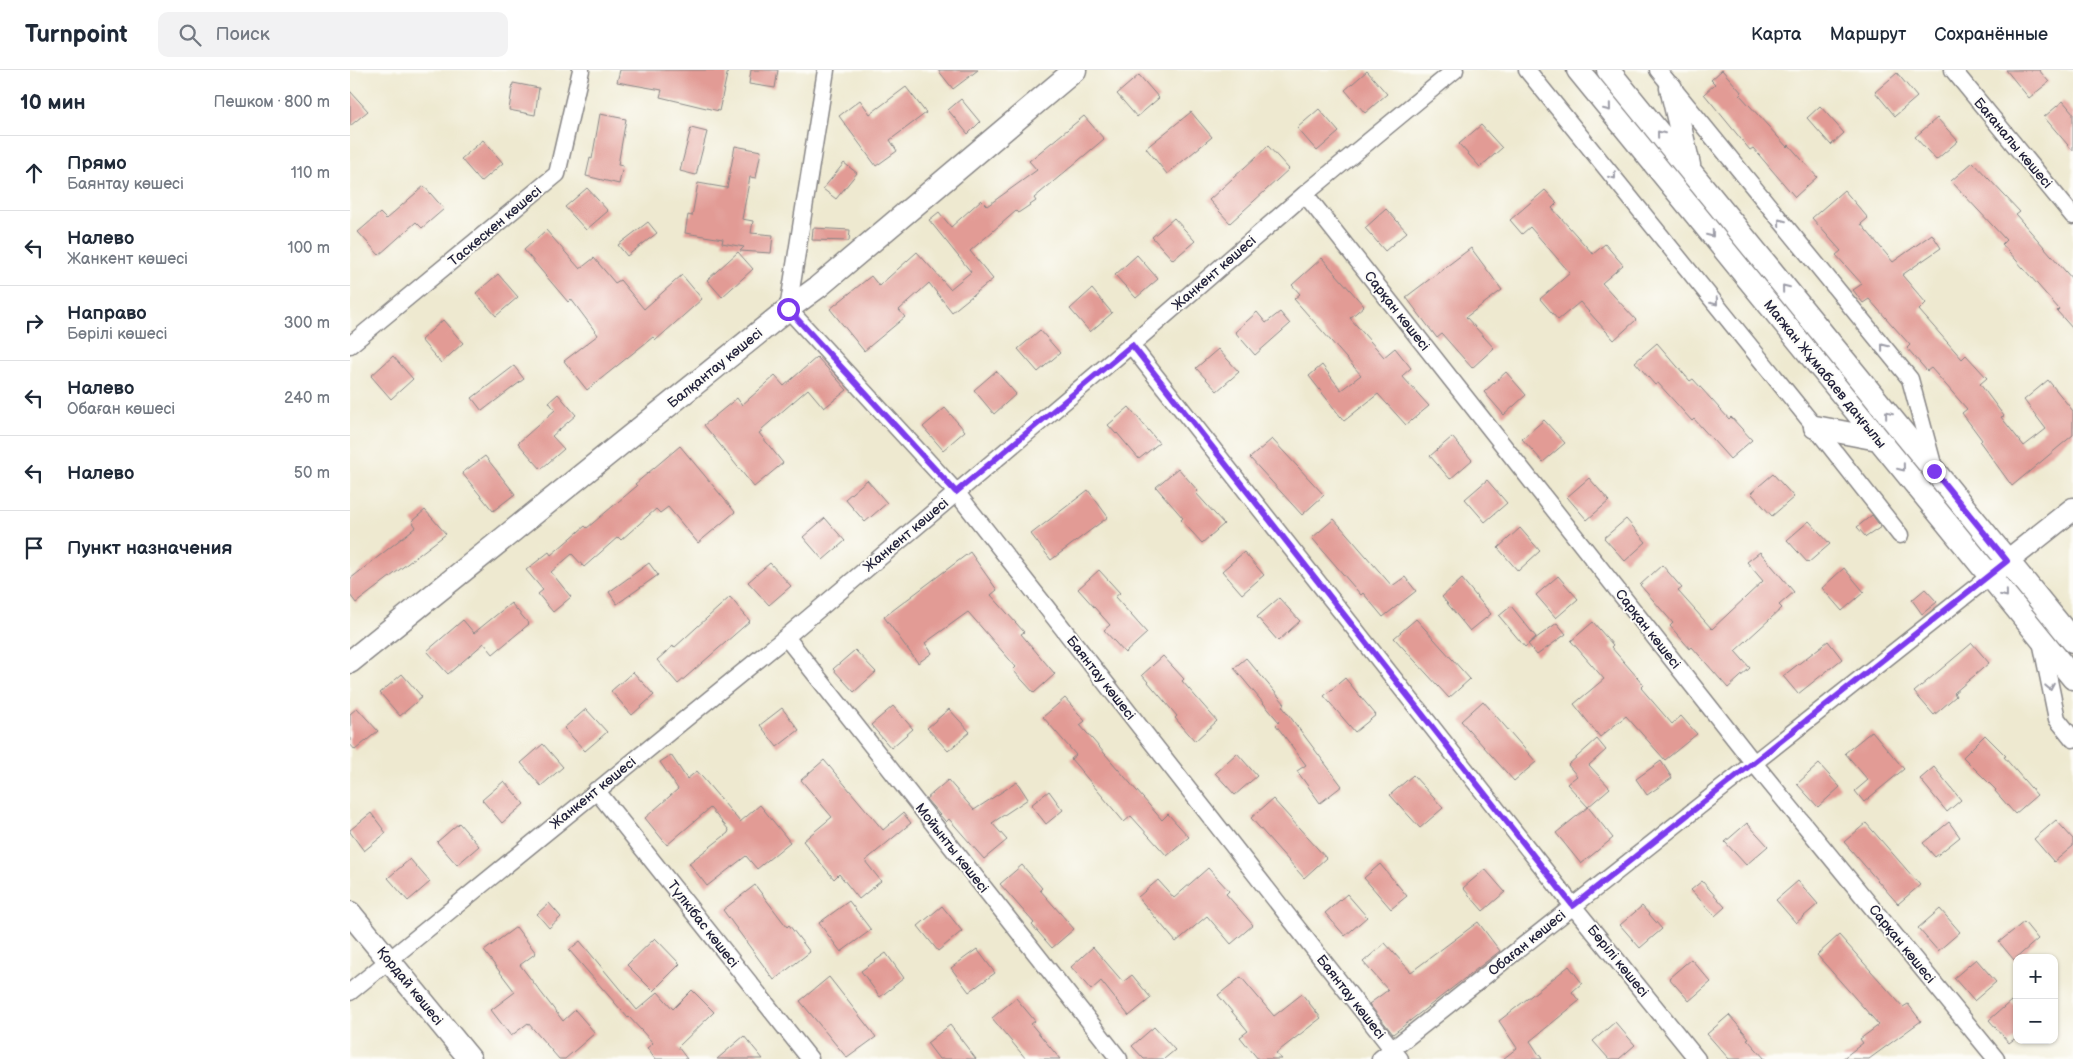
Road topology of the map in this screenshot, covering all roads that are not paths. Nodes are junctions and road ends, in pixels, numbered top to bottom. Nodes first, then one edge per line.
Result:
1 (581, 70) edge
2 (826, 70) edge
3 (1076, 70) edge
4 (1455, 70) edge
5 (1527, 70) edge
6 (1578, 70) edge
7 (1608, 70) edge
8 (1952, 70) edge
9 (1665, 79) edge
10 (1690, 171) junction
11 (1305, 194) junction
12 (2073, 216) edge
13 (788, 309) junction
14 (350, 345) edge
15 (1132, 345) junction
16 (1815, 427) junction
17 (1878, 439) junction
18 (1934, 471) junction
19 (956, 492) junction
20 (2073, 509) edge
21 (1900, 534) dead end
22 (2007, 561) junction
23 (1990, 576) junction
24 (786, 637) junction
25 (2041, 639) junction
26 (2073, 641) edge
27 (350, 662) edge
28 (2073, 678) edge
29 (2073, 739) edge
30 (1753, 762) junction
31 (596, 790) junction
32 (1573, 906) junction
33 (350, 913) edge
34 (389, 960) junction
35 (350, 992) edge
36 (1391, 1056) edge
37 (470, 1059) edge
38 (810, 1059) edge
39 (1119, 1059) edge
40 (1696, 1059) edge
41 (1996, 1059) edge

1 - 14 street, Таскескен көшесі
2 - 13 street
3 - 13 main road, Балқантау көшесі
4 - 11 street, Жанкент көшесі
5 -> 16 street
6 -> 17 main road, Мағжан Жұмабаев даңғылы
10 -> 7 main road, Мағжан Жұмабаев даңғылы
8 - 12 street, Бағаналы көшесі
9 - 10 main road
18 -> 9 street
18 -> 10 main road, Мағжан Жұмабаев даңғылы
11 - 15 street, Жанкент көшесі
11 - 30 street, Сарқан көшесі
13 - 19 street, Баянтау көшесі
13 - 27 main road, Балқантау көшесі
15 - 19 street, Жанкент көшесі
15 - 32 street, Бөрілі көшесі
16 - 17 main road
16 - 21 street
17 -> 23 main road, Мағжан Жұмабаев даңғылы
18 - 22 main road, Мағжан Жұмабаев даңғылы
19 - 24 street, Жанкент көшесі
19 - 36 street, Баянтау көшесі
20 - 22 main road, Обаған көшесі
22 - 23 main road, Обаған көшесі
22 - 26 main road, Мағжан Жұмабаев даңғылы
23 -> 25 main road, Мағжан Жұмабаев даңғылы
23 - 30 street, Обаған көшесі
24 - 31 street, Жанкент көшесі
24 - 39 street, Мойынты көшесі
25 - 28 main road, Мағжан Жұмабаев даңғылы
25 -> 29 street
30 - 32 street, Обаған көшесі
30 - 41 street, Сарқан көшесі
31 - 34 street, Жанкент көшесі
31 - 38 street, Түлкібас көшесі
32 - 36 street, Обаған көшесі
32 - 40 street, Бөрілі көшесі
33 - 34 main road, Қордай көшесі
34 - 35 street, Жанкент көшесі
34 - 37 main road, Қордай көшесі

